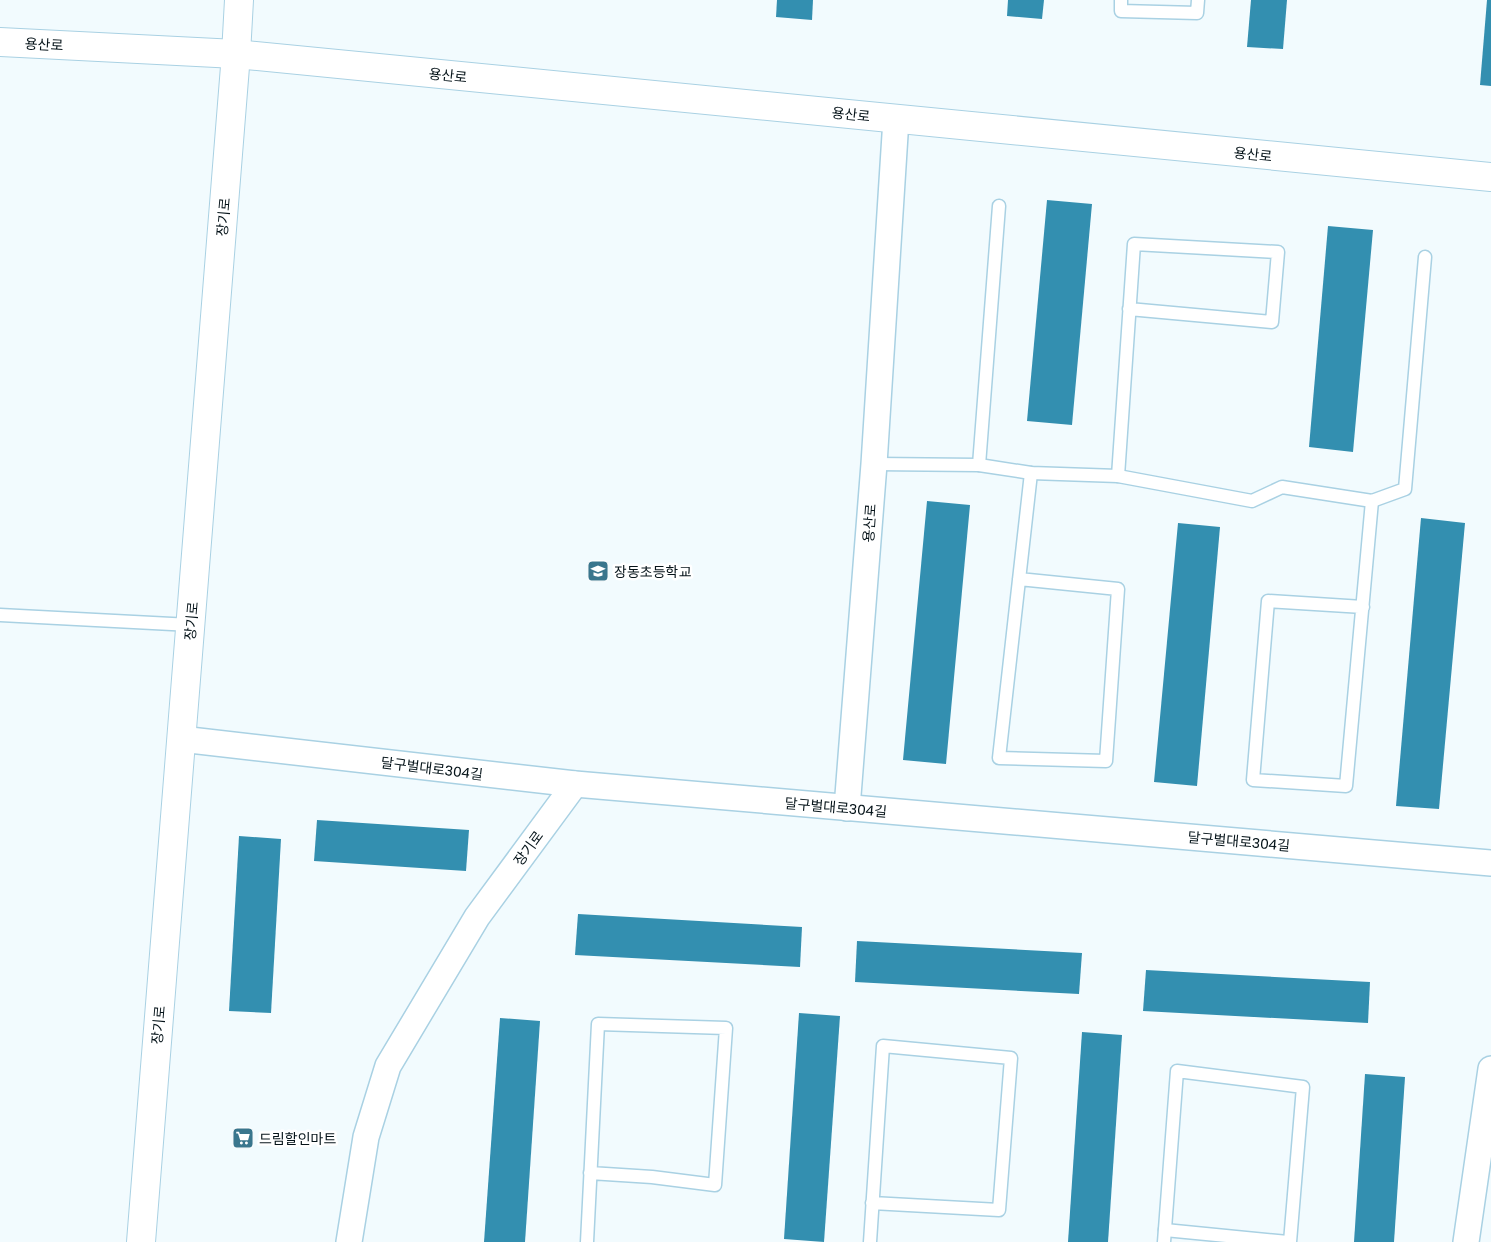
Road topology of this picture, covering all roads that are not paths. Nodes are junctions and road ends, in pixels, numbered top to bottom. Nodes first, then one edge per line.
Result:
1 (239, 0) edge
2 (1121, 0) edge
3 (1198, 0) edge
4 (0, 42) edge
5 (236, 54) junction
6 (896, 119) junction
7 (1491, 177) edge
8 (999, 206) dead end
9 (1425, 257) dead end
10 (1129, 309) junction
11 (874, 464) junction
12 (978, 465) junction
13 (1031, 473) junction
14 (1118, 476) junction
15 (1372, 501) junction
16 (1019, 579) junction
17 (1362, 608) junction
18 (0, 615) edge
19 (191, 625) junction
20 (181, 739) junction
21 (575, 784) junction
22 (847, 808) junction
23 (1491, 863) edge
24 (1491, 1069) edge
25 (590, 1173) junction
26 (872, 1203) junction
27 (1165, 1236) edge
28 (141, 1242) edge
29 (349, 1242) edge
30 (587, 1242) edge
31 (870, 1242) edge
32 (1289, 1242) edge
33 (1466, 1242) edge

1 - 5 main road, 장기로
2 - 3 lane
4 - 5 main road, 용산로
5 - 6 main road, 용산로
5 - 19 main road, 장기로
6 - 7 main road, 용산로
6 - 11 street, 용산로
8 - 12 lane
9 - 15 lane
10 - 10 lane
10 - 14 lane
11 - 12 lane
11 - 22 street, 용산로
12 - 13 lane
13 - 14 lane
13 - 16 lane
14 - 15 lane
15 - 17 lane
16 - 16 lane
17 - 17 lane
18 - 19 lane
19 - 20 main road, 장기로
20 - 21 street, 달구벌대로304길
20 - 28 main road, 장기로
21 - 22 street, 달구벌대로304길
21 - 29 street, 장기로
22 - 23 street, 달구벌대로304길
24 - 33 street
25 - 25 lane
25 - 30 lane
26 - 26 lane
26 - 31 lane
27 - 32 lane
27 - 32 lane

